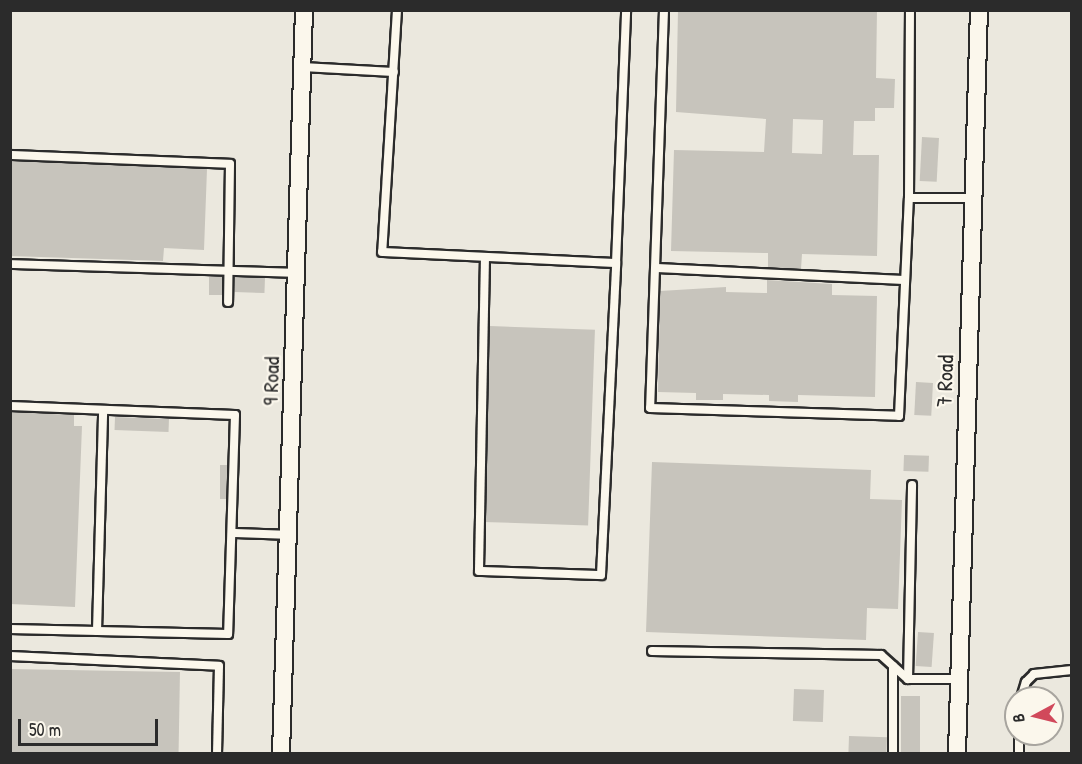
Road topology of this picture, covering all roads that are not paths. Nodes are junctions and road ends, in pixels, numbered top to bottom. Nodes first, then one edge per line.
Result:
1 (304, 10) edge
2 (397, 10) edge
3 (626, 10) edge
4 (664, 10) edge
5 (910, 10) edge
6 (979, 10) edge
7 (302, 67) junction
8 (394, 72) junction
9 (10, 155) edge
10 (909, 198) junction
11 (974, 198) junction
12 (485, 256) junction
13 (616, 263) junction
14 (10, 264) edge
15 (656, 268) junction
16 (229, 270) junction
17 (297, 273) junction
18 (905, 280) junction
19 (228, 302) dead end
20 (10, 406) edge
21 (103, 410) junction
22 (912, 485) dead end
23 (232, 533) junction
24 (288, 535) junction
25 (10, 629) edge
26 (97, 631) junction
27 (652, 651) dead end
28 (10, 656) edge
29 (893, 666) junction
30 (1071, 670) edge
31 (908, 679) junction
32 (958, 679) junction
33 (1025, 686) edge
34 (217, 753) edge
35 (280, 753) edge
36 (893, 753) edge
37 (957, 753) edge

1 - 7 street, 9 Road
2 - 8 lane
3 - 13 lane
4 - 15 lane
5 - 10 lane
6 - 11 street, 7 Road
7 - 8 lane
7 - 17 street, 9 Road
8 - 12 lane
9 - 16 lane
10 - 11 lane
10 - 18 lane
11 - 32 street, 7 Road
12 - 13 lane
12 - 13 lane
14 - 16 lane
15 - 18 lane
15 - 18 lane
16 - 17 lane
16 - 19 lane
17 - 24 street, 9 Road
20 - 21 lane
21 - 23 lane
21 - 26 lane
22 - 31 lane
23 - 24 lane
23 - 26 lane
24 - 35 street, 9 Road
25 - 26 lane
27 - 29 lane
28 - 34 lane
29 - 31 lane
29 - 36 lane
30 - 33 lane
31 - 32 lane
32 - 37 street, 7 Road

